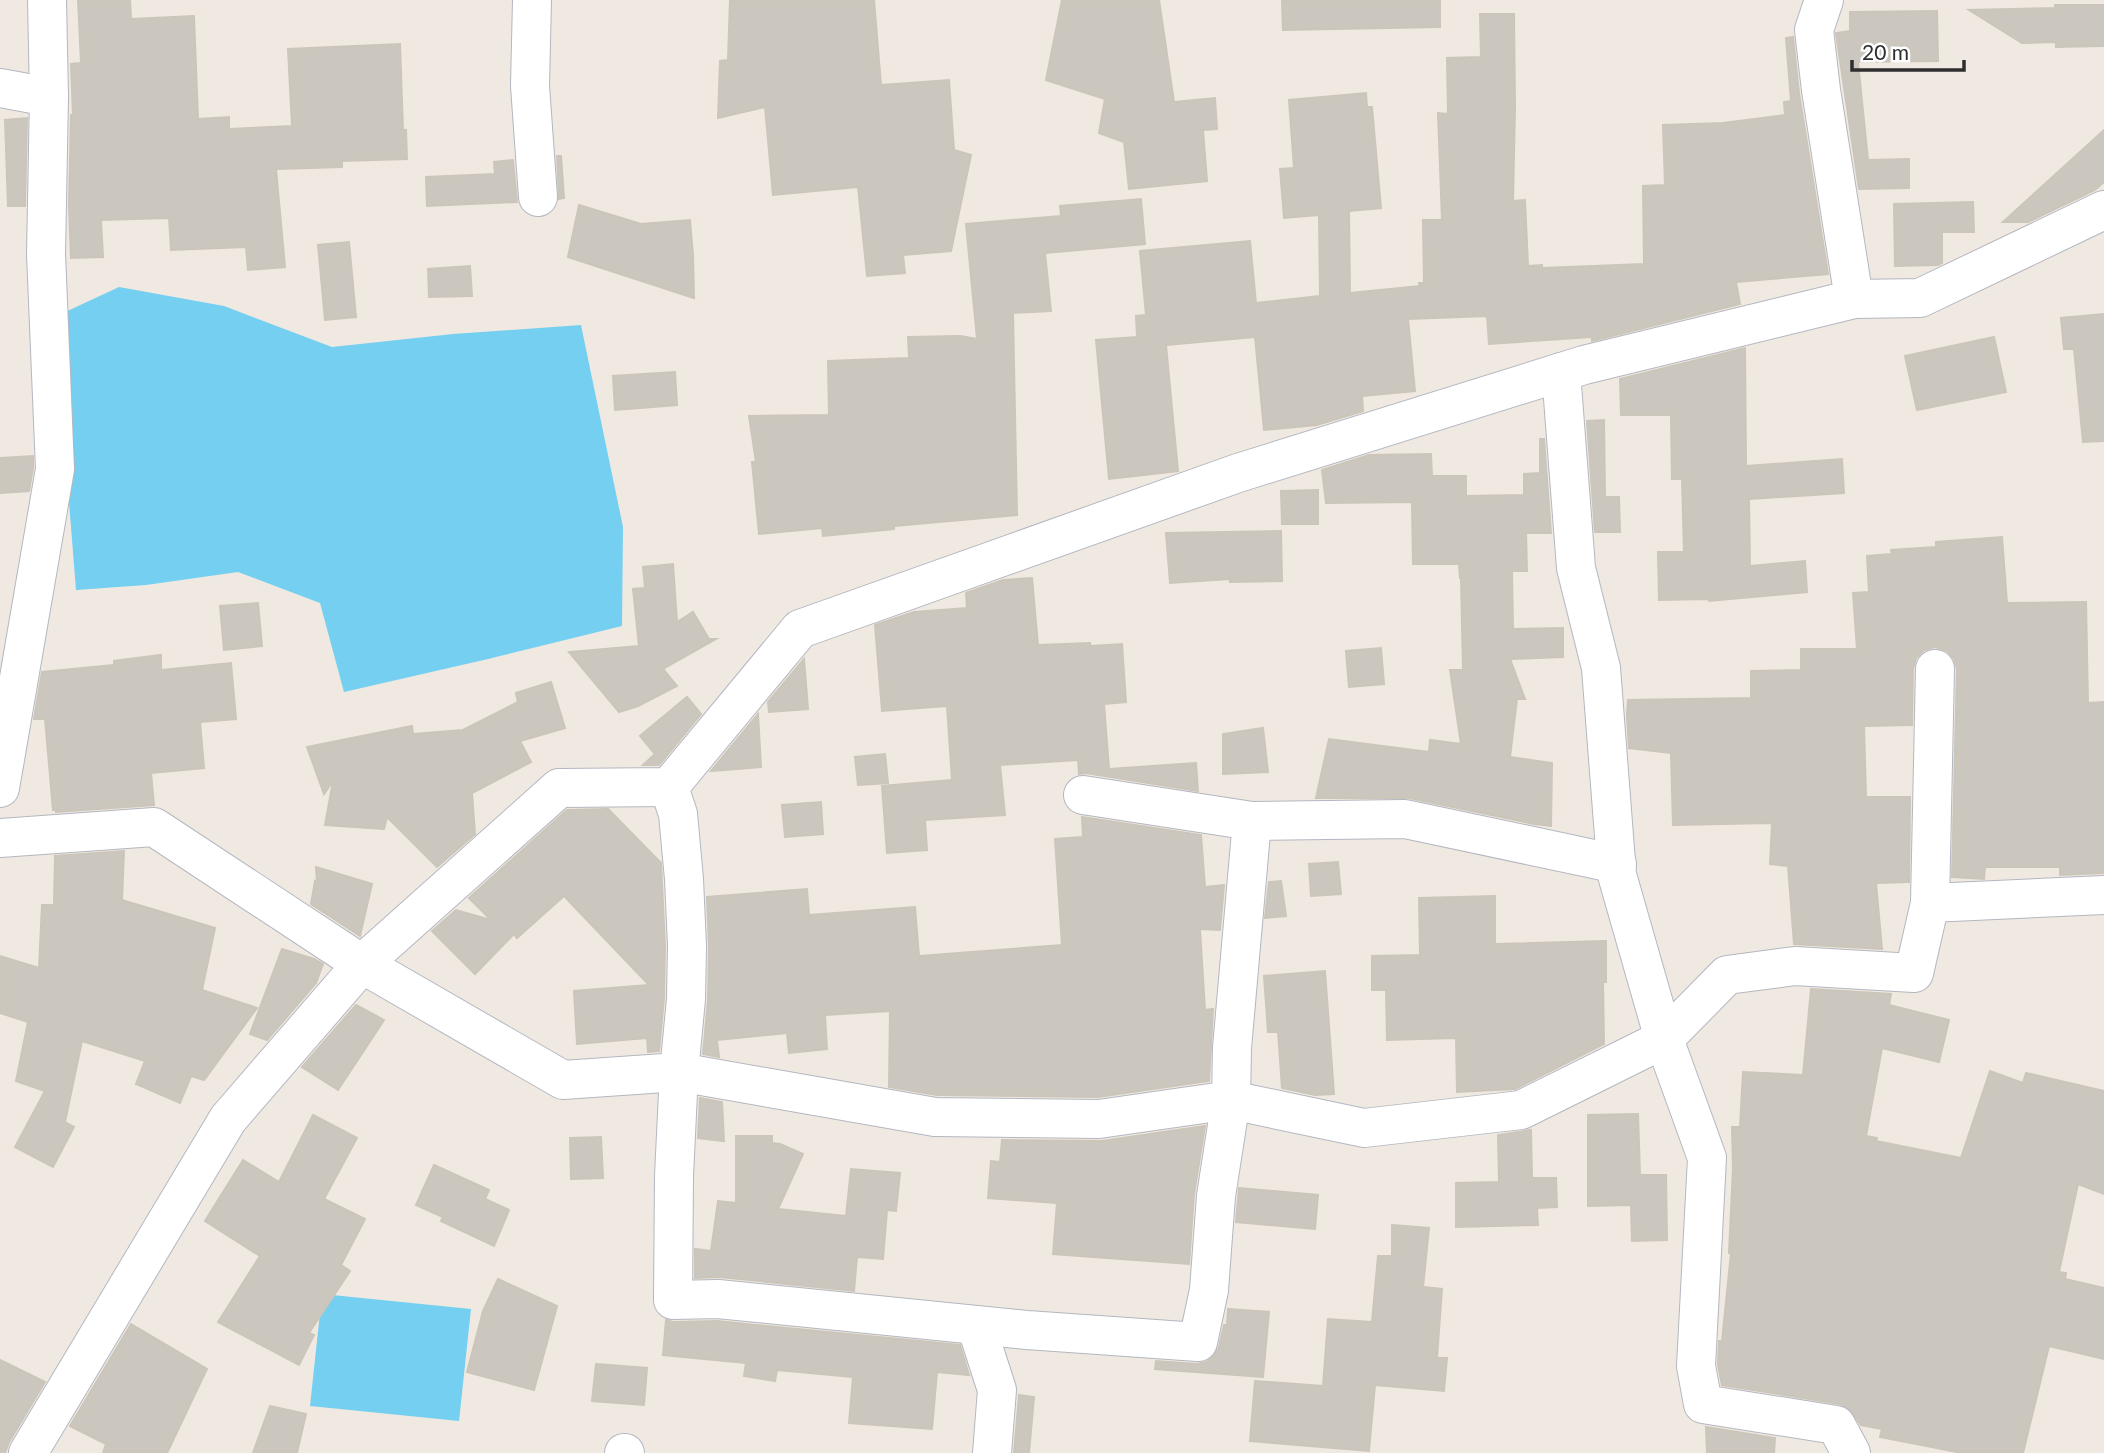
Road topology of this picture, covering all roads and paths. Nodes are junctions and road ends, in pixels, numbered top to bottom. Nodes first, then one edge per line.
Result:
1 (47, 0) edge
2 (531, 0) edge
3 (1824, 0) edge
4 (0, 88) edge
5 (49, 97) junction
6 (538, 197) dead end
7 (2104, 210) edge
8 (1854, 299) junction
9 (1561, 372) junction
10 (1935, 669) dead end
11 (0, 788) edge
12 (669, 788) junction
13 (1083, 795) dead end
14 (1252, 821) junction
15 (0, 838) edge
16 (1617, 864) junction
17 (2104, 895) edge
18 (1930, 902) junction
19 (362, 964) junction
20 (1664, 1039) junction
21 (679, 1072) junction
22 (1231, 1100) junction
23 (976, 1325) junction
24 (28, 1453) edge
25 (992, 1453) edge
26 (1851, 1453) edge

1 - 5 street
2 - 6 street
3 - 8 street
4 - 5 street
5 - 11 street
7 - 8 street
8 - 9 street
9 - 12 street
9 - 16 street
10 - 18 street
12 - 19 street
12 - 21 street
13 - 14 street
14 - 16 street
14 - 22 street
15 - 19 street
16 - 20 street
17 - 18 street
18 - 20 street
19 - 21 street
19 - 24 street
20 - 22 street
20 - 26 street
21 - 22 street
21 - 23 street
22 - 23 street
23 - 25 street

